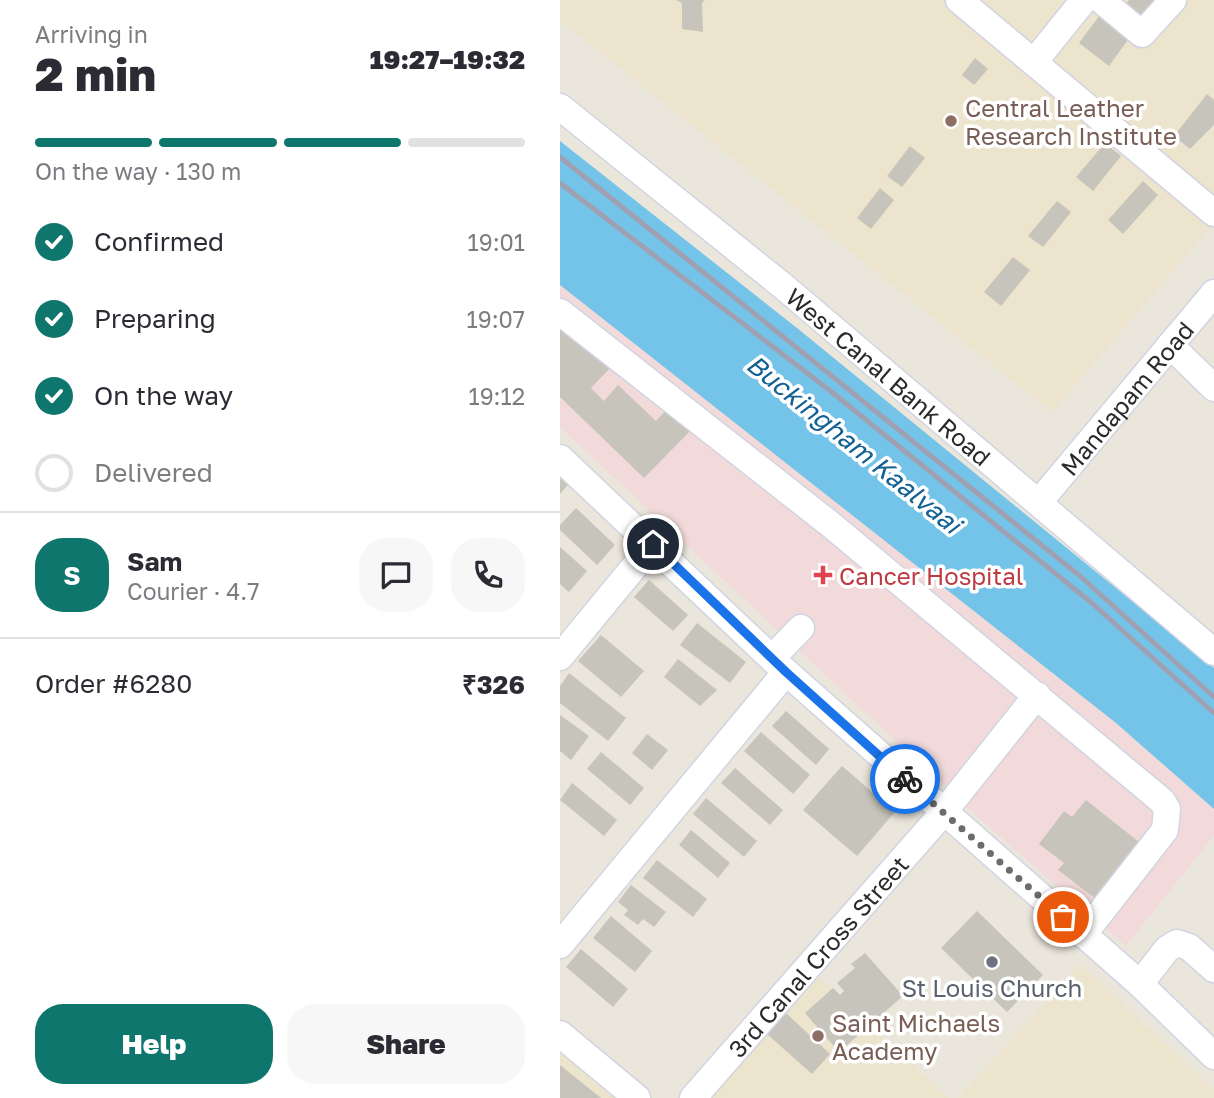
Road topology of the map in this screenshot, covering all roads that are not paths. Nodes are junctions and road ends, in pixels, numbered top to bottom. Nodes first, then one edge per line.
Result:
1 (959, 0) edge
2 (1084, 0) edge
3 (1101, 0) edge
4 (1173, 0) edge
5 (1034, 62) junction
6 (560, 107) edge
7 (1214, 213) edge
8 (1214, 293) edge
9 (560, 312) edge
10 (1170, 345) junction
11 (1214, 388) edge
12 (560, 458) edge
13 (1039, 502) junction
14 (653, 544) junction
15 (801, 628) dead end
16 (1214, 652) edge
17 (560, 657) edge
18 (779, 665) junction
19 (1037, 695) junction
20 (943, 813) junction
21 (1083, 935) junction
22 (560, 945) edge
23 (1214, 970) edge
24 (1140, 984) junction
25 (560, 1034) edge
26 (1214, 1056) edge
27 (637, 1098) edge
28 (693, 1098) edge

1 - 5 street
2 - 5 street
3 - 4 street
5 - 7 street
6 - 13 street, West Canal Bank Road
8 - 10 street, Mandapam Road
9 - 19 street
10 - 11 street
10 - 13 street, Mandapam Road
12 - 14 street
13 - 16 street, West Canal Bank Road
14 - 17 street
14 - 18 street
15 - 18 street
18 - 20 street
18 - 22 street
19 - 20 street, 3rd Canal Cross Street
19 - 21 street
20 - 21 street
20 - 28 street, 3rd Canal Cross Street
21 - 24 street
23 - 24 street
24 - 26 street
25 - 27 street

